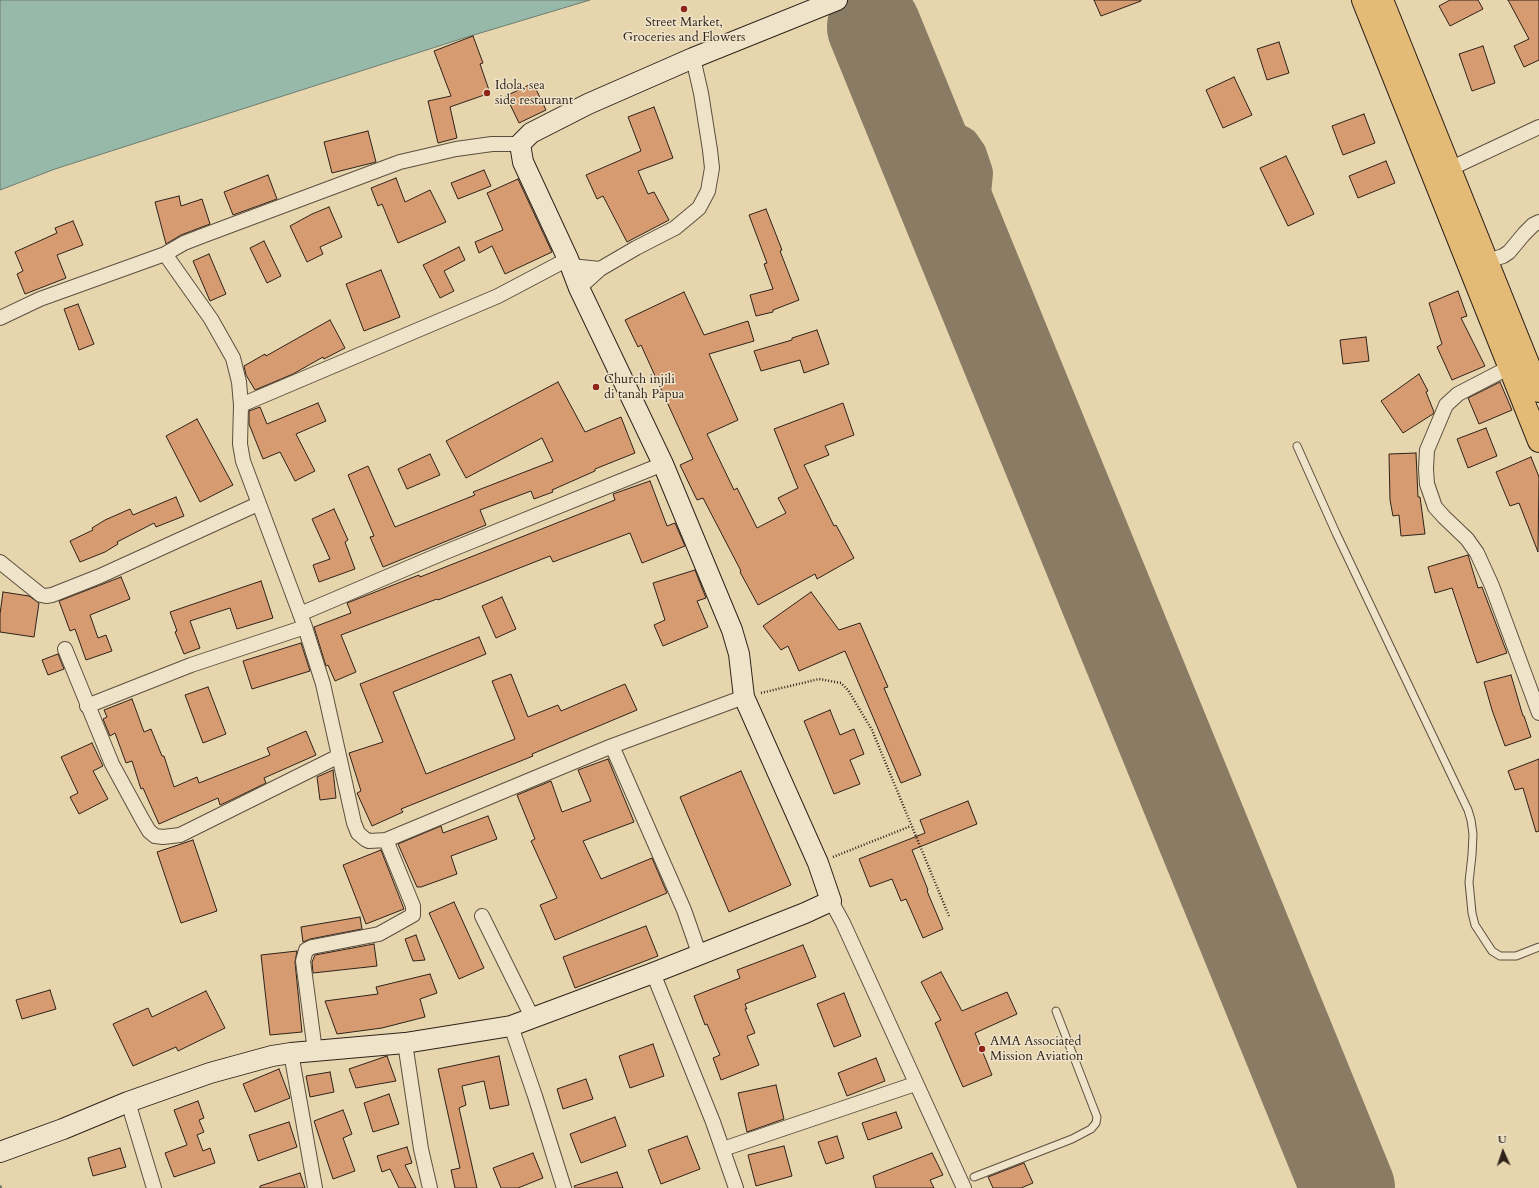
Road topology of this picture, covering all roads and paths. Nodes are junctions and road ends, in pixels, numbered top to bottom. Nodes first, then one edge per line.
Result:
1 (837, 0) edge
2 (1363, 0) edge
3 (1382, 0) edge
4 (693, 58) junction
5 (1539, 127) edge
6 (520, 144) junction
7 (1442, 173) junction
8 (1539, 222) edge
9 (165, 254) junction
10 (1488, 261) junction
11 (569, 262) junction
12 (600, 269) junction
13 (579, 288) junction
14 (0, 318) edge
15 (1510, 367) junction
16 (1539, 391) edge
17 (241, 405) junction
18 (1539, 440) edge
19 (1297, 446) dead end
20 (663, 464) junction
21 (258, 504) junction
22 (0, 562) edge
23 (302, 620) junction
24 (65, 649) dead end
25 (744, 697) junction
26 (87, 706) junction
27 (1539, 713) edge
28 (612, 746) junction
29 (339, 756) junction
30 (911, 826) junction
31 (386, 840) junction
32 (818, 863) junction
33 (831, 901) junction
34 (482, 916) dead end
35 (949, 916) dead end
36 (1539, 947) edge
37 (699, 954) junction
38 (653, 973) junction
39 (1056, 1011) dead end
40 (534, 1019) junction
41 (511, 1026) junction
42 (404, 1043) junction
43 (315, 1051) junction
44 (291, 1053) junction
45 (915, 1084) junction
46 (128, 1102) junction
47 (723, 1149) junction
48 (0, 1152) edge
49 (974, 1177) dead end
50 (154, 1188) edge
51 (315, 1188) edge
52 (430, 1188) edge
53 (564, 1188) edge
54 (736, 1188) edge
55 (964, 1188) edge

1 - 4 street
2 - 7 highway
3 - 7 highway
4 - 6 street
4 - 12 street
5 - 7 street
6 - 9 street
6 - 11 street
7 - 10 highway
7 - 15 highway
8 - 10 street
9 - 14 street
9 - 17 street
10 - 16 highway
11 - 12 street
11 - 13 street
11 - 17 street
12 - 13 street
13 - 20 street
15 - 18 highway
15 - 27 street
17 - 21 street
19 - 36 lane
20 - 23 street
20 - 25 street
21 - 22 street
21 - 23 street
23 - 26 street
23 - 29 street
24 - 26 street
25 - 28 street
25 - 30 path
25 - 32 street
26 - 29 street
28 - 31 street
28 - 37 street
29 - 31 street
30 - 32 path
30 - 35 path
31 - 43 street
32 - 33 street
33 - 37 street
33 - 45 street
34 - 40 street
37 - 38 street
38 - 40 street
38 - 47 street
39 - 49 lane
40 - 41 street
41 - 42 street
41 - 53 street
42 - 43 street
42 - 52 street
43 - 44 street
44 - 46 street
44 - 51 street
45 - 47 street
45 - 55 street
46 - 48 street
46 - 50 street
47 - 54 street

